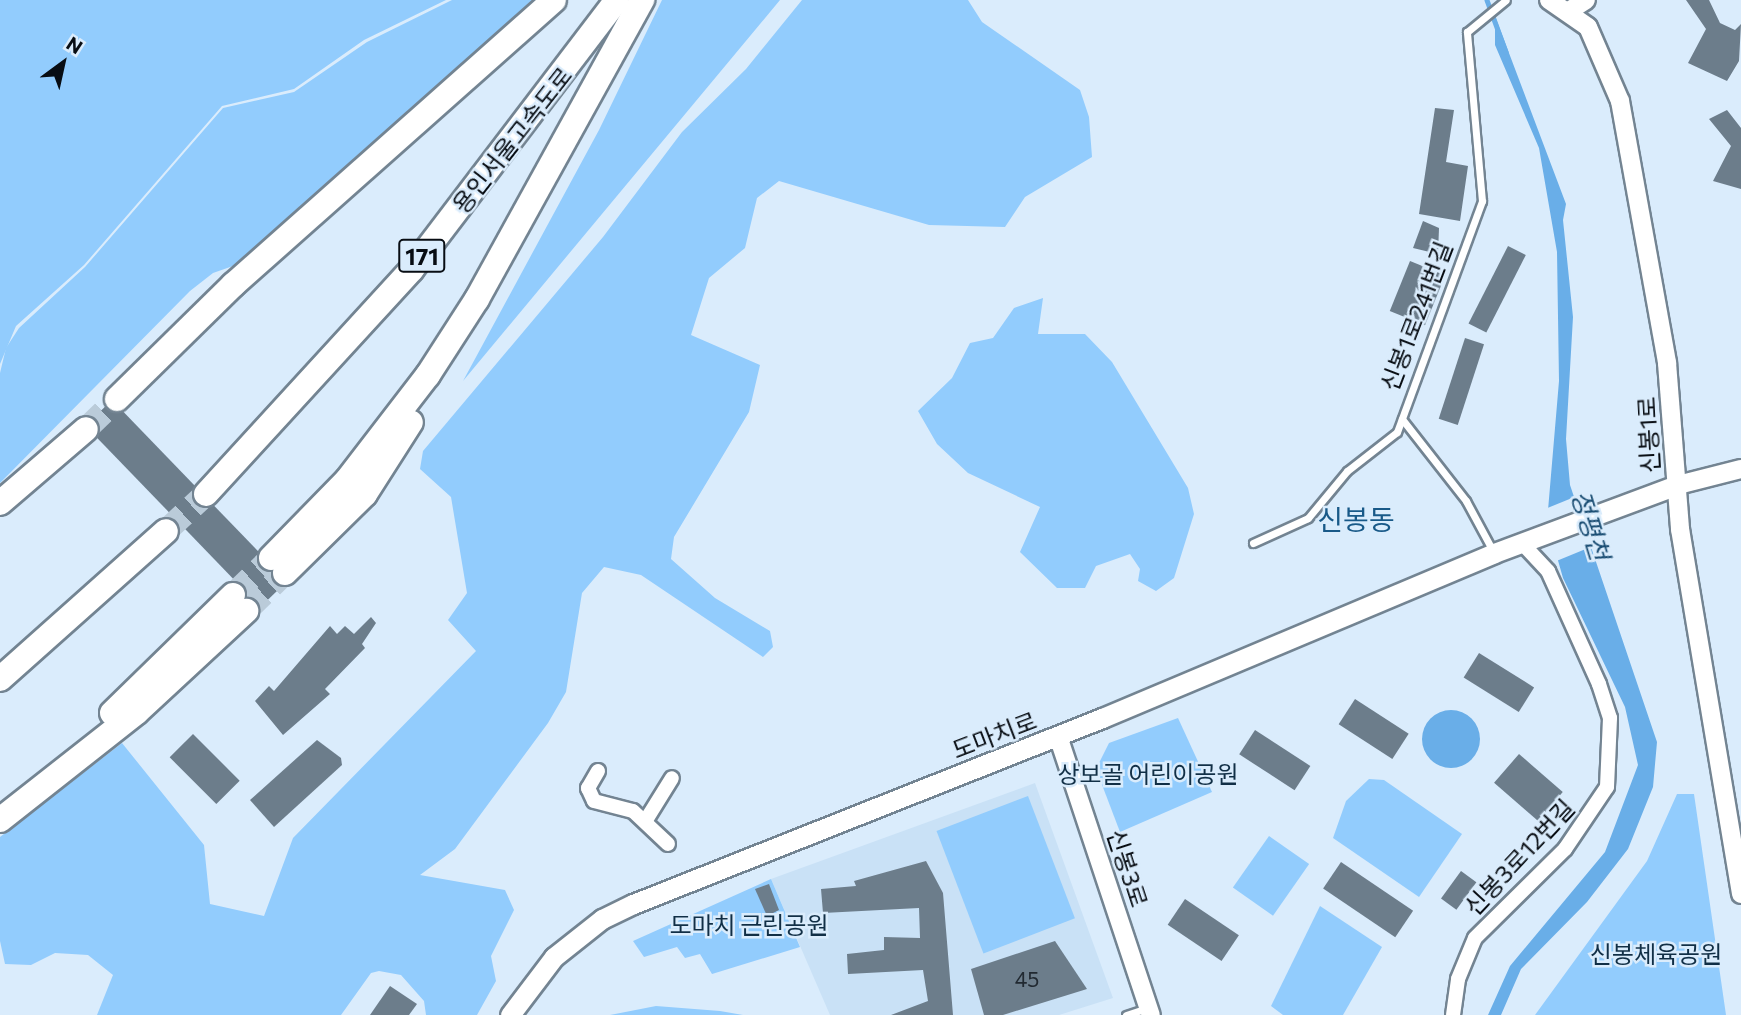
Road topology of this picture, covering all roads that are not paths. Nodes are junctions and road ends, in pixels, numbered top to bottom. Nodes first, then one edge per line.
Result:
1 (554, 0) edge
2 (603, 0) edge
3 (617, 0) edge
4 (642, 0) edge
5 (1506, 0) edge
6 (1549, 0) edge
7 (1586, 0) edge
8 (1569, 11) junction
9 (117, 400) tunnel mouth
10 (1402, 419) junction
11 (86, 429) tunnel mouth
12 (1741, 468) edge
13 (1674, 486) junction
14 (0, 503) edge
15 (1524, 541) junction
16 (1253, 543) dead end
17 (1494, 553) junction
18 (278, 566) tunnel mouth
19 (239, 603) tunnel mouth
20 (0, 659) edge
21 (0, 679) edge
22 (1058, 736) junction
23 (597, 771) dead end
24 (672, 778) dead end
25 (0, 820) edge
26 (646, 821) junction
27 (668, 844) dead end
28 (1741, 894) edge
29 (1150, 1011) edge
30 (510, 1015) edge
31 (1126, 1015) edge
32 (1453, 1015) edge

1 - 9 highway
2 - 3 highway, 용인서울고속도로 / 171
4 - 18 highway
5 - 10 lane, 신봉1로241번길
6 - 8 street, 신봉1로
7 - 8 street
8 - 13 street, 신봉1로
10 - 16 lane, 신봉1로241번길
10 - 17 lane
11 - 14 highway
12 - 13 street
13 - 15 main road, 도마치로
13 - 28 street, 신봉1로
15 - 17 main road, 도마치로
15 - 32 street, 신봉3로12번길
17 - 22 main road, 도마치로
19 - 25 highway
20 - 21 highway
22 - 29 street, 신봉3로
22 - 30 main road, 도마치로
23 - 26 street
24 - 26 street
26 - 27 street
29 - 31 lane

